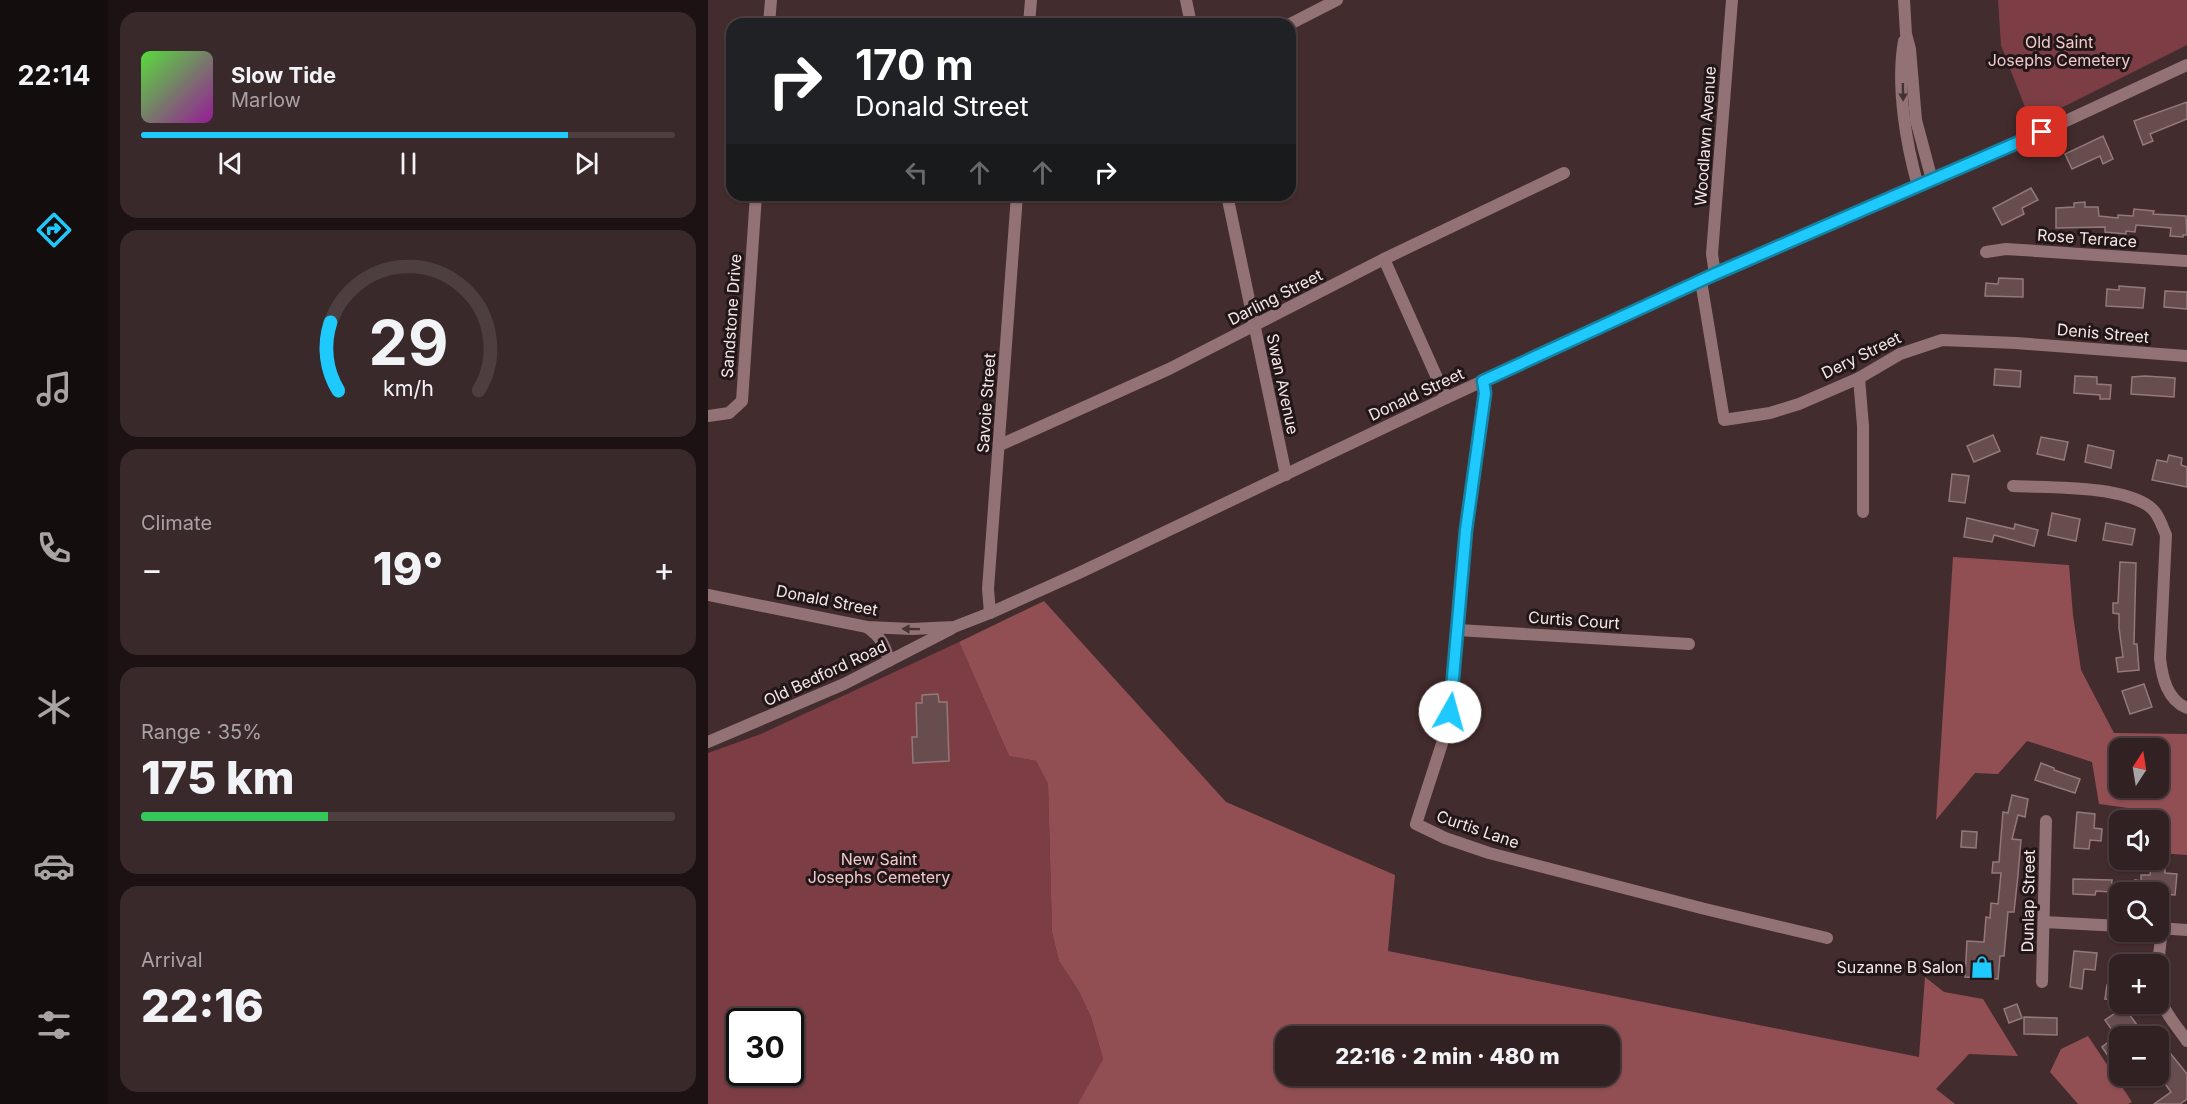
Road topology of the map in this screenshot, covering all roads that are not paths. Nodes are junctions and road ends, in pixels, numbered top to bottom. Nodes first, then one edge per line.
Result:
1 (771, 0) edge
2 (1031, 0) edge
3 (1186, 0) edge
4 (1337, 0) edge
5 (1732, 0) edge
6 (1904, 0) edge
7 (770, 18) edge
8 (1030, 18) edge
9 (1190, 18) edge
10 (1296, 21) edge
11 (1906, 34) junction
12 (2187, 65) edge
13 (1564, 173) dead end
14 (1932, 180) junction
15 (1918, 186) junction
16 (756, 201) edge
17 (1017, 201) edge
18 (1228, 201) edge
19 (1986, 252) dead end
20 (1384, 259) junction
21 (2187, 261) edge
22 (1715, 274) junction
23 (1701, 281) junction
24 (1254, 326) junction
25 (2016, 343) joint
26 (2187, 356) edge
27 (1859, 378) junction
28 (1483, 381) junction
29 (1446, 398) junction
30 (708, 416) edge
31 (1000, 446) junction
32 (1286, 475) junction
33 (2013, 486) dead end
34 (1863, 512) dead end
35 (708, 595) edge
36 (990, 613) junction
37 (867, 627) junction
38 (954, 627) junction
39 (1458, 630) junction
40 (1689, 644) dead end
41 (890, 661) junction
42 (2187, 708) edge
43 (708, 742) edge
44 (2046, 821) dead end
45 (2044, 922) junction
46 (2109, 925) edge
47 (2169, 929) edge
48 (2187, 930) edge
49 (1827, 938) dead end
50 (2160, 942) edge
51 (2042, 982) dead end
52 (2187, 1041) edge

1 - 7 street
2 - 8 street
3 - 9 street
4 - 10 street
5 - 22 street, Woodlawn Avenue
6 - 11 street
11 - 14 street
11 -> 15 street
12 - 14 street, Donald Street
13 - 20 street, Darling Street
14 - 15 street, Donald Street
15 - 22 street, Donald Street
16 - 30 street, Sandstone Drive
17 - 31 street, Savoie Street
18 - 24 street, Swan Avenue
19 - 21 street, Rose Terrace
20 - 24 street, Darling Street
20 - 29 street
22 - 23 street, Donald Street
23 - 27 street, Dery Street
23 - 28 street, Donald Street
24 - 31 street, Darling Street
24 - 32 street, Swan Avenue
25 - 26 street, Denis Street
25 - 27 street, Dery Street
27 - 34 street
28 - 29 street, Donald Street
28 - 39 street, Curtis Lane
29 - 32 street, Donald Street
31 - 36 street, Savoie Street
32 - 36 street, Donald Street
33 - 42 street
35 - 37 street, Donald Street
36 - 38 street, Donald Street
38 -> 37 street, Donald Street
37 - 41 street
38 - 41 street, Old Bedford Road
39 - 40 street, Curtis Court
39 - 49 street, Curtis Lane
41 - 43 street, Old Bedford Road
44 - 45 street, Dunlap Street
45 - 46 street
45 - 51 street, Dunlap Street
47 - 48 street
50 - 52 street

